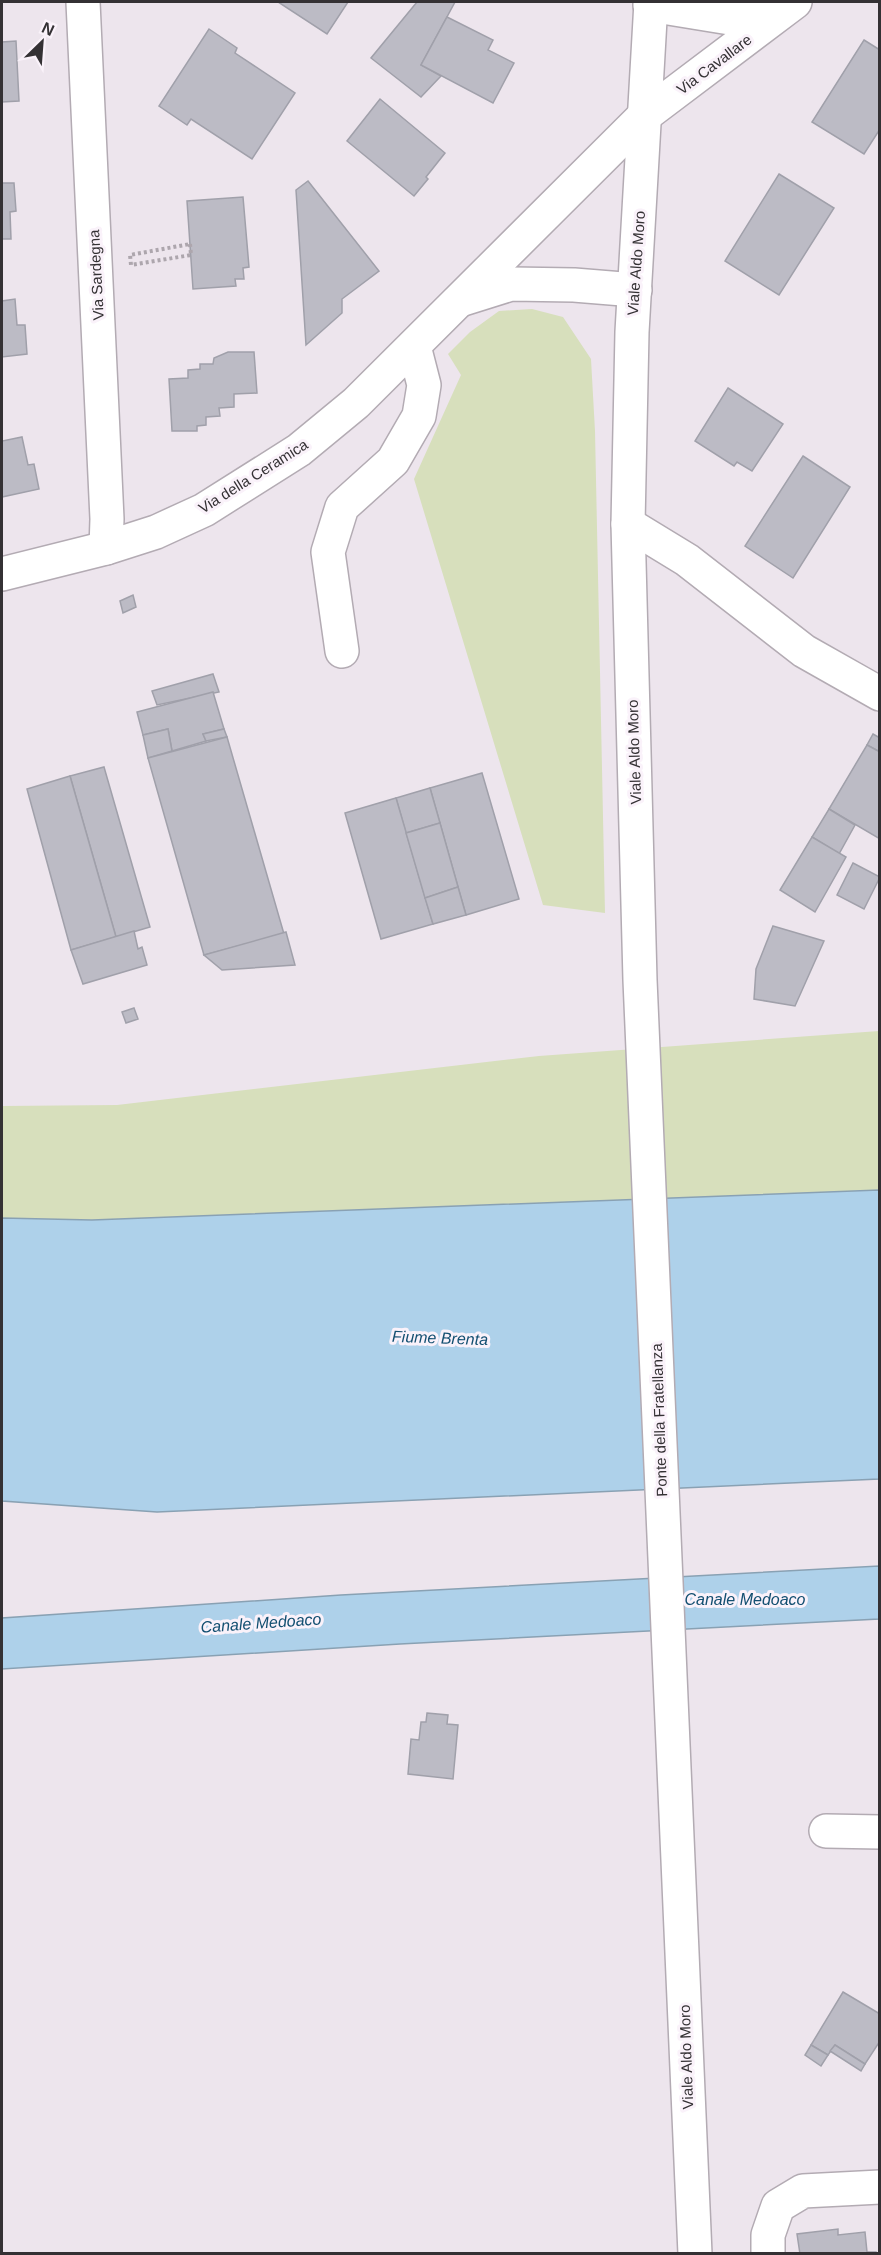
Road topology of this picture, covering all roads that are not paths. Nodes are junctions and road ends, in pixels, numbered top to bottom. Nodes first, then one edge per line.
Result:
1 (82, 2) edge
2 (650, 3) edge
3 (789, 7) edge
4 (644, 116) junction
5 (635, 290) junction
6 (459, 300) junction
7 (414, 346) junction
8 (628, 524) junction
9 (106, 548) junction
10 (2, 574) edge
11 (342, 651) dead end
12 (879, 694) edge
13 (640, 980) joint
14 (826, 1831) dead end
15 (879, 1832) edge
16 (678, 1860) joint
17 (879, 2187) edge
18 (695, 2253) edge
19 (768, 2253) edge

1 - 9 street, Via Sardegna
2 - 3 street, Via Cavallare
2 - 4 street, Viale Aldo Moro
3 - 4 street, Via Cavallare
4 - 5 street, Viale Aldo Moro
4 - 6 street, Via della Ceramica
5 - 6 street, Via della Ceramica
5 - 8 street, Viale Aldo Moro
6 - 7 street, Via della Ceramica
7 - 9 street, Via della Ceramica
7 - 11 street
8 - 12 street
8 - 13 street, Viale Aldo Moro
9 - 10 street, Via della Ceramica
13 - 16 street, Ponte della Fratellanza
14 - 15 street
16 - 18 street, Viale Aldo Moro
17 - 19 street

